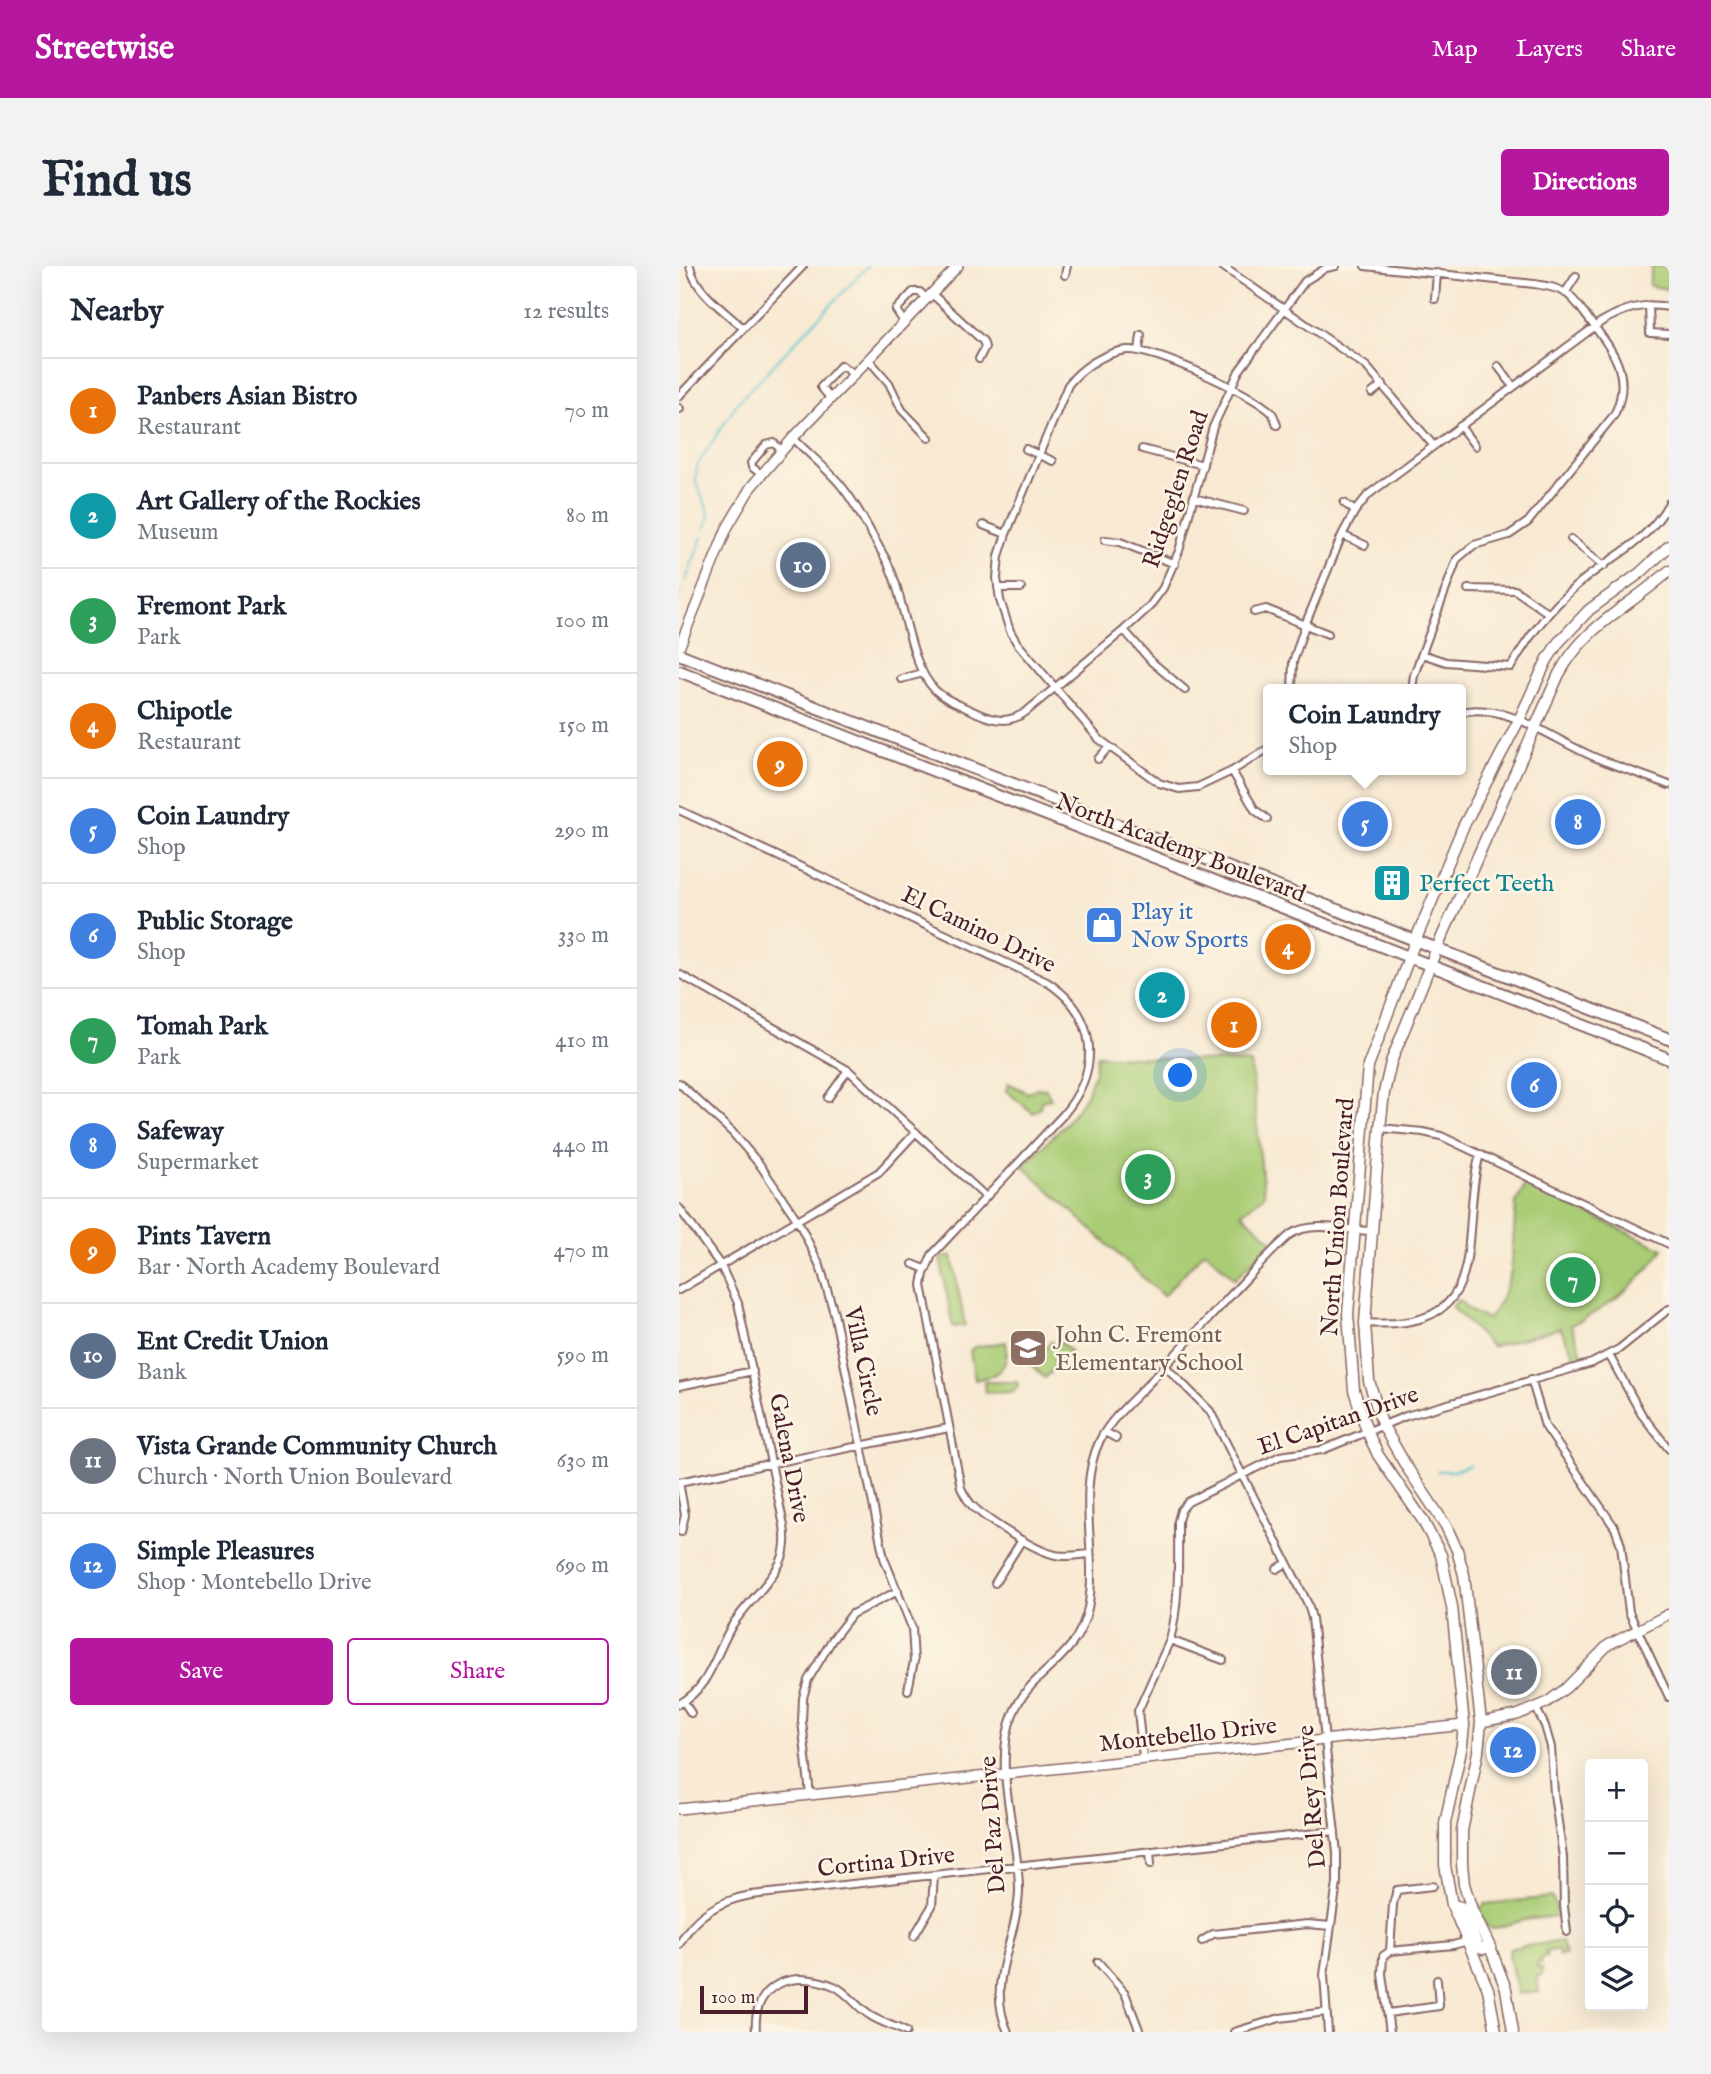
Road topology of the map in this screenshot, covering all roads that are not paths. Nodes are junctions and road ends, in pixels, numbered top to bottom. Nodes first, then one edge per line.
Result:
1 (803, 266) edge
2 (958, 266) edge
3 (1067, 266) edge
4 (1222, 266) edge
5 (1336, 266) edge
6 (1365, 266) edge
7 (1456, 267) edge
8 (688, 269) edge
9 (1437, 273) junction
10 (1065, 275) dead end
11 (1456, 275) junction
12 (1576, 276) dead end
13 (1565, 293) junction
14 (930, 296) junction
15 (1435, 299) dead end
16 (1649, 305) junction
17 (1669, 307) edge
18 (1284, 308) junction
19 (904, 322) junction
20 (1595, 327) junction
21 (743, 328) junction
22 (1669, 334) edge
23 (1141, 335) dead end
24 (991, 337) dead end
25 (983, 341) junction
26 (1139, 351) junction
27 (979, 359) dead end
28 (869, 360) junction
29 (1498, 366) dead end
30 (855, 374) junction
31 (1383, 384) junction
32 (1513, 386) junction
33 (1230, 388) junction
34 (1372, 393) dead end
35 (679, 396) edge
36 (831, 399) junction
37 (1277, 425) dead end
38 (1460, 426) junction
39 (793, 438) junction
40 (929, 438) dead end
41 (1433, 445) junction
42 (1475, 446) dead end
43 (1026, 449) dead end
44 (1142, 449) dead end
45 (782, 451) junction
46 (1039, 455) junction
47 (1053, 461) dead end
48 (1203, 465) junction
49 (761, 474) junction
50 (1193, 498) junction
51 (1344, 503) dead end
52 (1669, 503) edge
53 (1244, 511) dead end
54 (1355, 511) junction
55 (983, 525) dead end
56 (1006, 534) junction
57 (1342, 535) junction
58 (1571, 539) dead end
59 (1105, 540) dead end
60 (1365, 545) dead end
61 (1669, 546) edge
62 (1175, 565) junction
63 (1604, 566) junction
64 (1669, 571) edge
65 (906, 581) dead end
66 (897, 584) junction
67 (998, 588) junction
68 (1021, 589) dead end
69 (1468, 589) dead end
70 (1254, 612) dead end
71 (1548, 613) junction
72 (1305, 625) junction
73 (1124, 630) junction
74 (1328, 634) dead end
75 (679, 648) edge
76 (679, 654) edge
77 (1422, 654) junction
78 (679, 671) edge
79 (923, 673) junction
80 (901, 679) dead end
81 (1292, 684) edge
82 (1413, 684) edge
83 (1055, 688) junction
84 (1185, 690) dead end
85 (1466, 712) edge
86 (1519, 720) junction
87 (1534, 728) junction
88 (1108, 748) junction
89 (1263, 752) edge
90 (1098, 759) dead end
91 (1232, 771) junction
92 (1669, 785) edge
93 (679, 810) edge
94 (1267, 820) dead end
95 (1416, 939) junction
96 (1437, 948) junction
97 (1408, 958) junction
98 (1429, 966) junction
99 (679, 974) edge
100 (1669, 1039) edge
101 (1669, 1059) edge
102 (848, 1070) junction
103 (679, 1083) edge
104 (828, 1098) dead end
105 (1380, 1128) junction
106 (916, 1132) junction
107 (1480, 1154) junction
108 (986, 1197) junction
109 (679, 1208) edge
110 (798, 1221) junction
111 (1355, 1231) junction
112 (1370, 1231) junction
113 (1669, 1244) edge
114 (722, 1265) junction
115 (913, 1265) dead end
116 (925, 1269) junction
117 (679, 1290) edge
118 (1669, 1309) edge
119 (1365, 1323) junction
120 (1609, 1355) junction
121 (1165, 1366) junction
122 (753, 1371) junction
123 (1531, 1379) junction
124 (679, 1386) edge
125 (1382, 1424) junction
126 (949, 1428) junction
127 (1367, 1431) junction
128 (1105, 1432) junction
129 (1116, 1438) dead end
130 (861, 1445) junction
131 (1669, 1449) edge
132 (772, 1463) junction
133 (1242, 1475) junction
134 (679, 1482) edge
135 (681, 1532) dead end
136 (1022, 1539) junction
137 (1090, 1554) junction
138 (1287, 1563) junction
139 (1277, 1569) dead end
140 (995, 1583) dead end
141 (898, 1591) junction
142 (1669, 1614) edge
143 (1637, 1629) junction
144 (1170, 1640) junction
145 (1223, 1660) dead end
146 (908, 1690) dead end
147 (1669, 1697) edge
148 (681, 1703) edge
149 (1536, 1708) junction
150 (691, 1713) dead end
151 (1481, 1722) junction
152 (1464, 1725) junction
153 (1325, 1739) junction
154 (1143, 1758) junction
155 (1007, 1774) junction
156 (810, 1795) junction
157 (679, 1809) edge
158 (1335, 1831) junction
159 (1150, 1851) junction
160 (1151, 1864) dead end
161 (1018, 1866) junction
162 (934, 1875) junction
163 (1433, 1886) dead end
164 (1452, 1905) junction
165 (1331, 1926) junction
166 (1567, 1932) dead end
167 (681, 1936) edge
168 (914, 1936) dead end
169 (1202, 1941) dead end
170 (1468, 1941) junction
171 (679, 1945) edge
172 (1490, 1947) junction
173 (1390, 1951) junction
174 (1098, 1962) dead end
175 (1437, 1980) dead end
176 (1326, 2012) junction
177 (1388, 2013) junction
178 (757, 2032) edge
179 (906, 2032) edge
180 (1008, 2032) edge
181 (1140, 2032) edge
182 (1234, 2032) edge
183 (1328, 2032) edge
184 (1390, 2032) edge
185 (1496, 2032) edge
186 (1513, 2032) edge

1 - 21 street
2 - 14 street
3 - 10 street
4 - 18 street
5 - 18 street, Ridgeglen Road
6 - 9 street
7 - 11 street
8 - 21 street
9 - 11 street
9 - 15 street
11 - 13 street
12 - 13 street
13 - 20 street
14 - 19 street
14 - 19 street
14 - 25 street
16 - 17 street
16 - 20 street
16 - 22 street
18 - 31 street
18 - 33 street, Ridgeglen Road
19 - 28 street
20 - 32 street
20 - 77 street
21 - 35 street
23 - 26 street
24 - 25 street
25 - 27 street
26 - 33 street
26 - 46 street
28 - 30 street
28 - 40 street
29 - 32 street
30 - 36 street
30 - 36 street
31 - 34 street
31 - 41 street
32 - 38 street
33 - 37 street
33 - 48 street, Ridgeglen Road
36 - 39 street
38 - 41 street
38 - 42 street
39 - 45 street
39 - 66 street, Ridgeglen Road
41 - 54 street
43 - 46 street
44 - 48 street
45 - 49 street
45 - 49 street
46 - 47 street
46 - 56 street
48 - 50 street, Ridgeglen Road
49 - 75 street
50 - 53 street
50 - 62 street, Ridgeglen Road
51 - 54 street
52 - 63 street
54 - 57 street
55 - 56 street
56 - 67 street
57 - 60 street
57 - 72 street
58 - 63 street
59 - 62 street
61 - 86 main road, North Union Boulevard
62 - 73 street, Ridgeglen Road
63 - 71 street
64 - 87 main road, North Union Boulevard
65 - 66 street
66 - 79 street, Ridgeglen Road
67 - 68 street
67 - 83 street
69 - 71 street
70 - 72 street
71 - 77 street
72 - 74 street
72 - 81 street
73 - 83 street, Ridgeglen Road
73 - 84 street
76 - 95 highway, North Academy Boulevard
77 - 82 street
78 - 97 highway, North Academy Boulevard
79 - 80 street
79 - 83 street, Ridgeglen Road
83 - 88 street
85 - 86 street
86 - 87 street
86 - 95 main road, North Union Boulevard
87 - 92 street
87 - 96 main road, North Union Boulevard
88 - 90 street
88 - 91 street
89 - 91 street
91 - 94 street
93 - 108 street, El Camino Drive
95 - 96 highway, North Academy Boulevard
95 - 97 main road, North Union Boulevard
96 - 98 main road, North Union Boulevard
96 - 100 highway, North Academy Boulevard
97 - 98 highway, North Academy Boulevard
97 - 111 main road, North Union Boulevard
98 - 101 highway, North Academy Boulevard
98 - 105 main road, North Union Boulevard
99 - 102 street
102 - 104 street
102 - 106 street
103 - 110 street, Villa Circle
105 - 107 street
105 - 112 main road, North Union Boulevard
106 - 108 street
106 - 110 street
107 - 113 street
107 - 119 street
108 - 116 street, El Camino Drive
109 - 114 street, Galena Drive
110 - 114 street
110 - 130 street, Villa Circle
111 - 112 street, Del Paz Drive
111 - 121 street, Del Paz Drive
111 - 127 main road, North Union Boulevard
112 - 119 main road, North Union Boulevard
114 - 117 street
114 - 122 street, Galena Drive
115 - 116 street
116 - 126 street
118 - 120 street, El Capitan Drive
119 - 125 main road, North Union Boulevard
120 - 123 street, El Capitan Drive
120 - 131 street
121 - 128 street, Del Paz Drive
121 - 133 street, Del Rey Drive
122 - 124 street
122 - 132 street, Galena Drive
123 - 125 street, El Capitan Drive
123 - 143 street
125 - 127 street, El Capitan Drive
125 - 151 main road, North Union Boulevard
126 - 130 street
126 - 136 street
127 - 133 street, El Capitan Drive
127 - 152 main road, North Union Boulevard
128 - 129 street
128 - 137 street, Del Paz Drive
130 - 132 street
130 - 141 street, Villa Circle
132 - 134 street
132 - 148 street, Galena Drive
133 - 138 street, Del Rey Drive
133 - 144 street, El Capitan Drive
134 - 135 street
136 - 137 street
136 - 140 street
137 - 155 street, Del Paz Drive
138 - 139 street
138 - 153 street, Del Rey Drive
141 - 146 street, Villa Circle
141 - 156 street
142 - 143 street, Montebello Drive
143 - 147 street
143 - 149 street, Montebello Drive
144 - 145 street
144 - 154 street, El Capitan Drive
148 - 150 street, Galena Drive
149 - 151 street, Montebello Drive
149 - 166 street
151 - 152 street, Montebello Drive
151 - 172 main road, North Union Boulevard
152 - 153 street, Montebello Drive
152 - 164 main road, North Union Boulevard
153 - 154 street, Montebello Drive
153 - 158 street, Del Rey Drive
154 - 155 street, Montebello Drive
155 - 156 street, Montebello Drive
155 - 161 street, Del Paz Drive
156 - 157 street, Montebello Drive
158 - 159 street, Cortina Drive
158 - 165 street, Del Rey Drive
159 - 160 street
159 - 161 street, Cortina Drive
161 - 162 street, Cortina Drive
161 - 180 street, Del Paz Drive
162 - 167 street, Cortina Drive
162 - 168 street
163 - 173 street
164 - 170 main road, North Union Boulevard
164 - 172 main road
165 - 169 street
165 - 176 street, Del Rey Drive
167 - 171 street, Cortina Drive
170 - 173 street
170 - 185 main road, North Union Boulevard
172 - 186 main road, North Union Boulevard
173 - 177 street
174 - 181 street
175 - 177 street
176 - 182 street
176 - 183 street, Del Rey Drive
177 - 184 street
178 - 179 street

